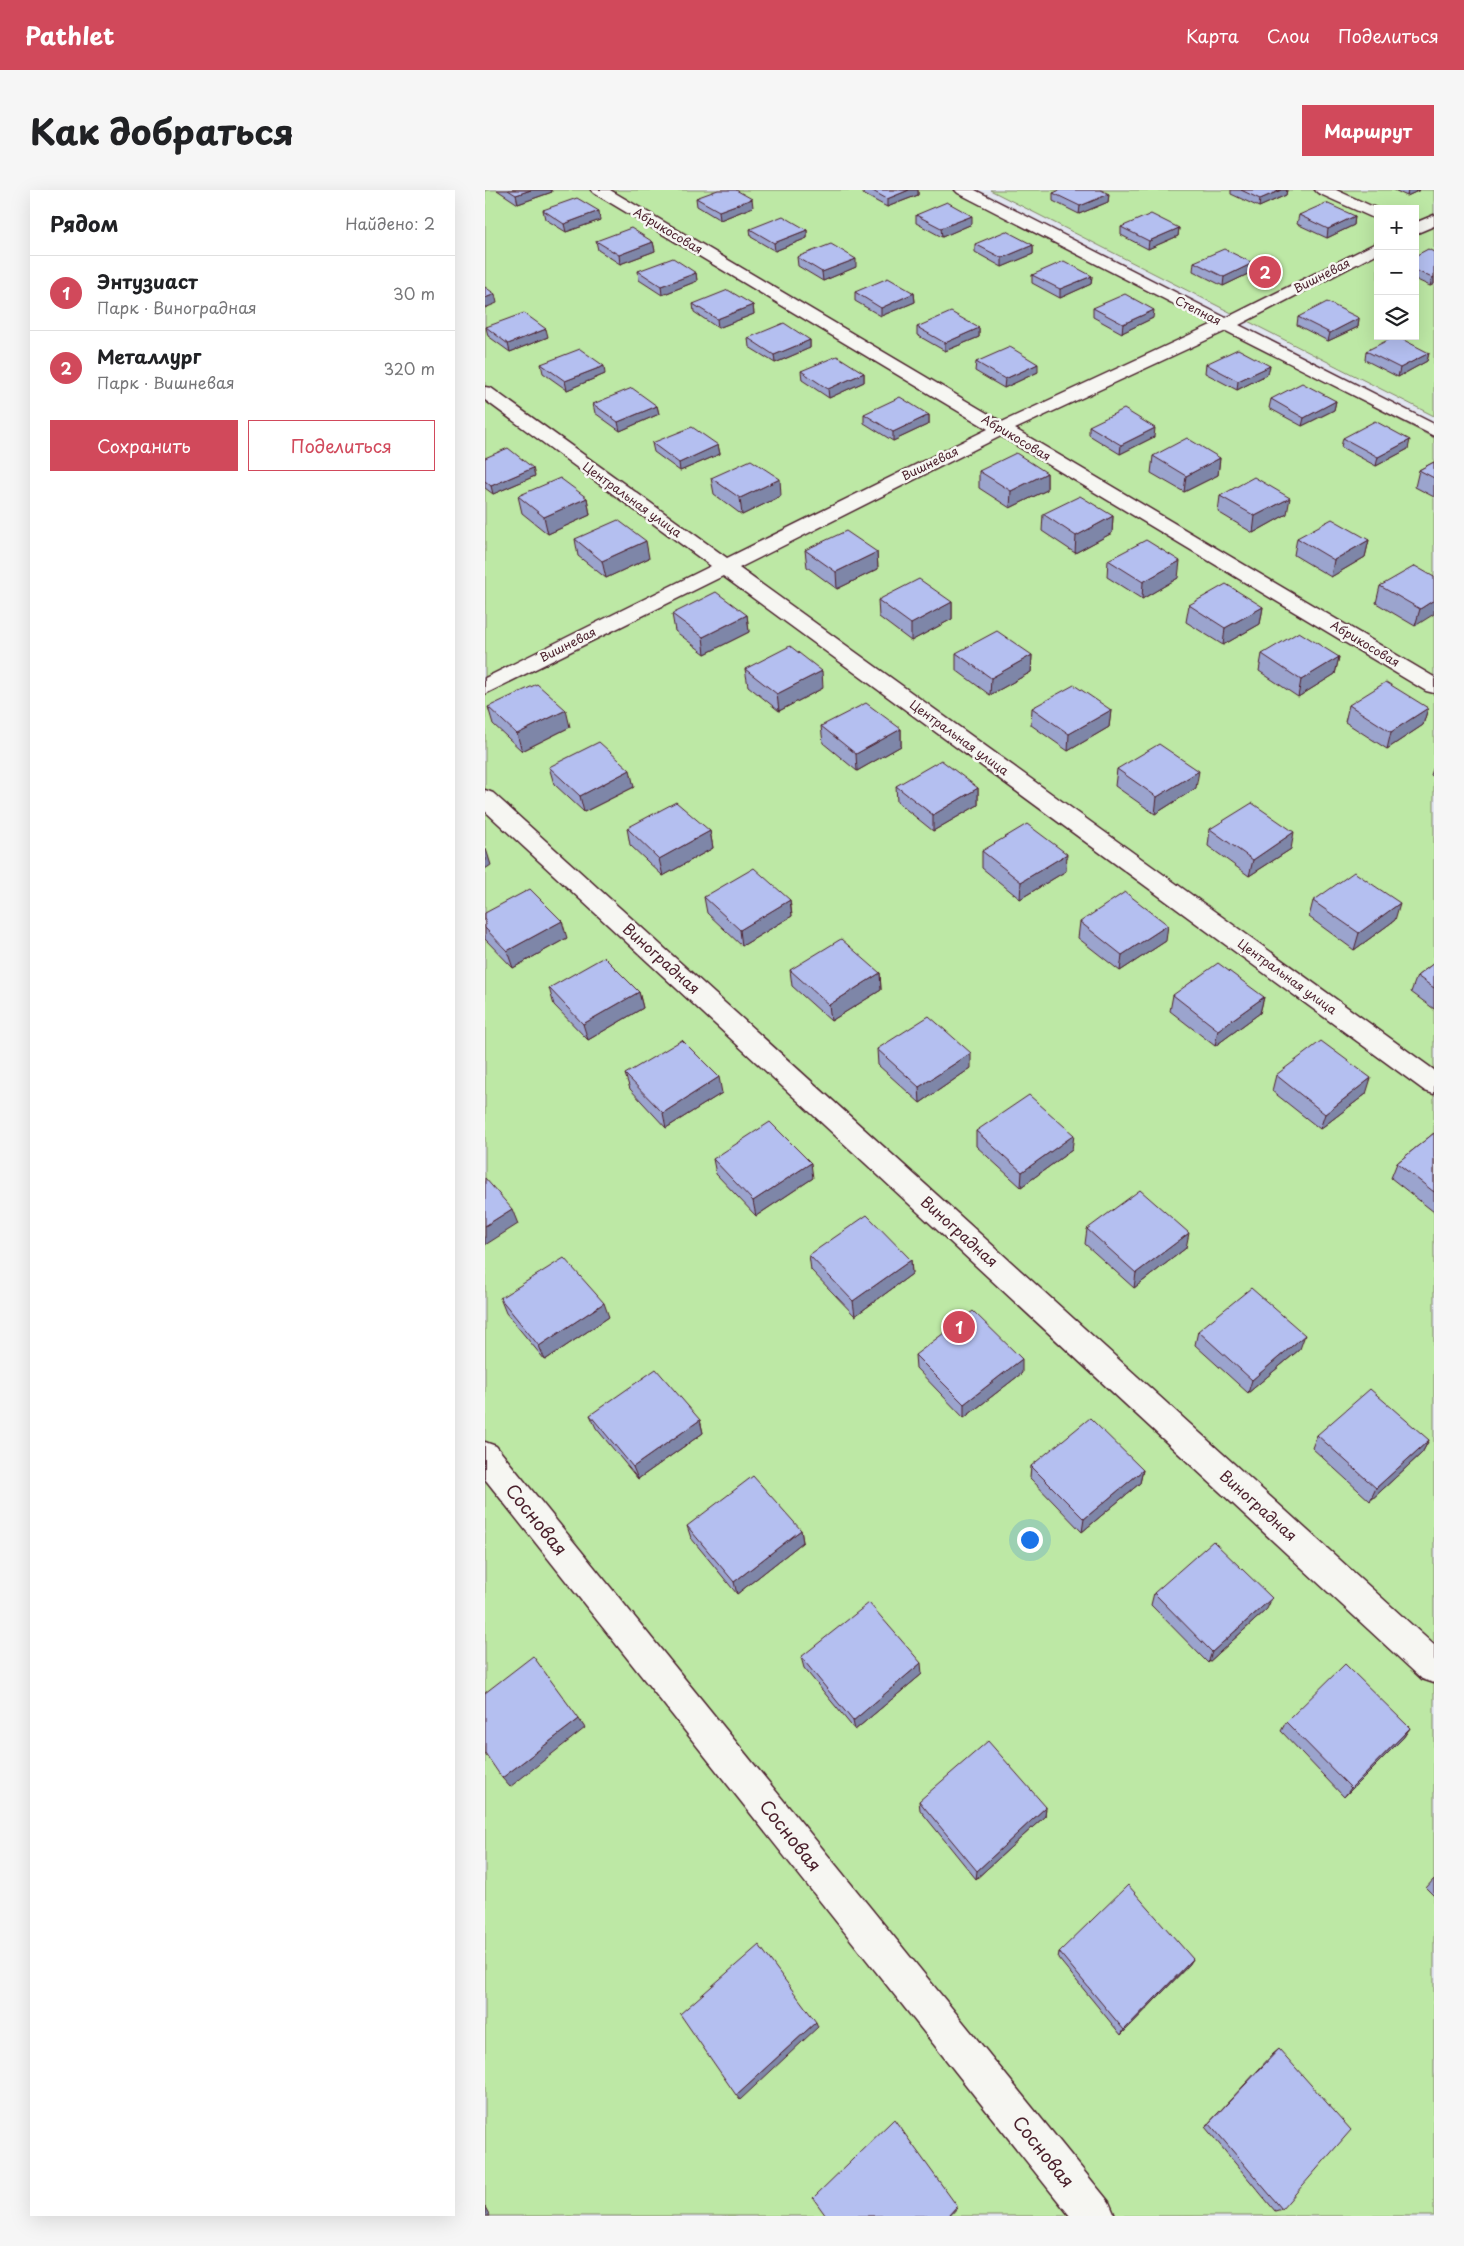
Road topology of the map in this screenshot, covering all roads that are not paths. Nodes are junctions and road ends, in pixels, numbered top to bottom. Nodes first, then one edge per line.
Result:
1 (599, 190) edge
2 (963, 190) edge
3 (1323, 190) edge
4 (1374, 213) edge
5 (1434, 220) edge
6 (1419, 233) edge
7 (1374, 250) edge
8 (1225, 324) junction
9 (485, 392) edge
10 (1001, 429) junction
11 (1434, 431) edge
12 (724, 567) junction
13 (1434, 686) edge
14 (485, 687) edge
15 (485, 798) edge
16 (1434, 1084) edge
17 (485, 1456) edge
18 (1434, 1667) edge
19 (1095, 2216) edge

1 - 10 street, Абрикосовая
2 - 8 street, Степная
3 - 4 street
5 - 6 street
7 - 8 street, Вишневая
8 - 10 street, Вишневая
8 - 11 street, Степная
9 - 12 street, Центральная улица
10 - 12 street, Вишневая
10 - 13 street, Абрикосовая
12 - 14 street, Вишневая
12 - 16 street, Центральная улица
15 - 18 street, Виноградная
17 - 19 street, Сосновая

